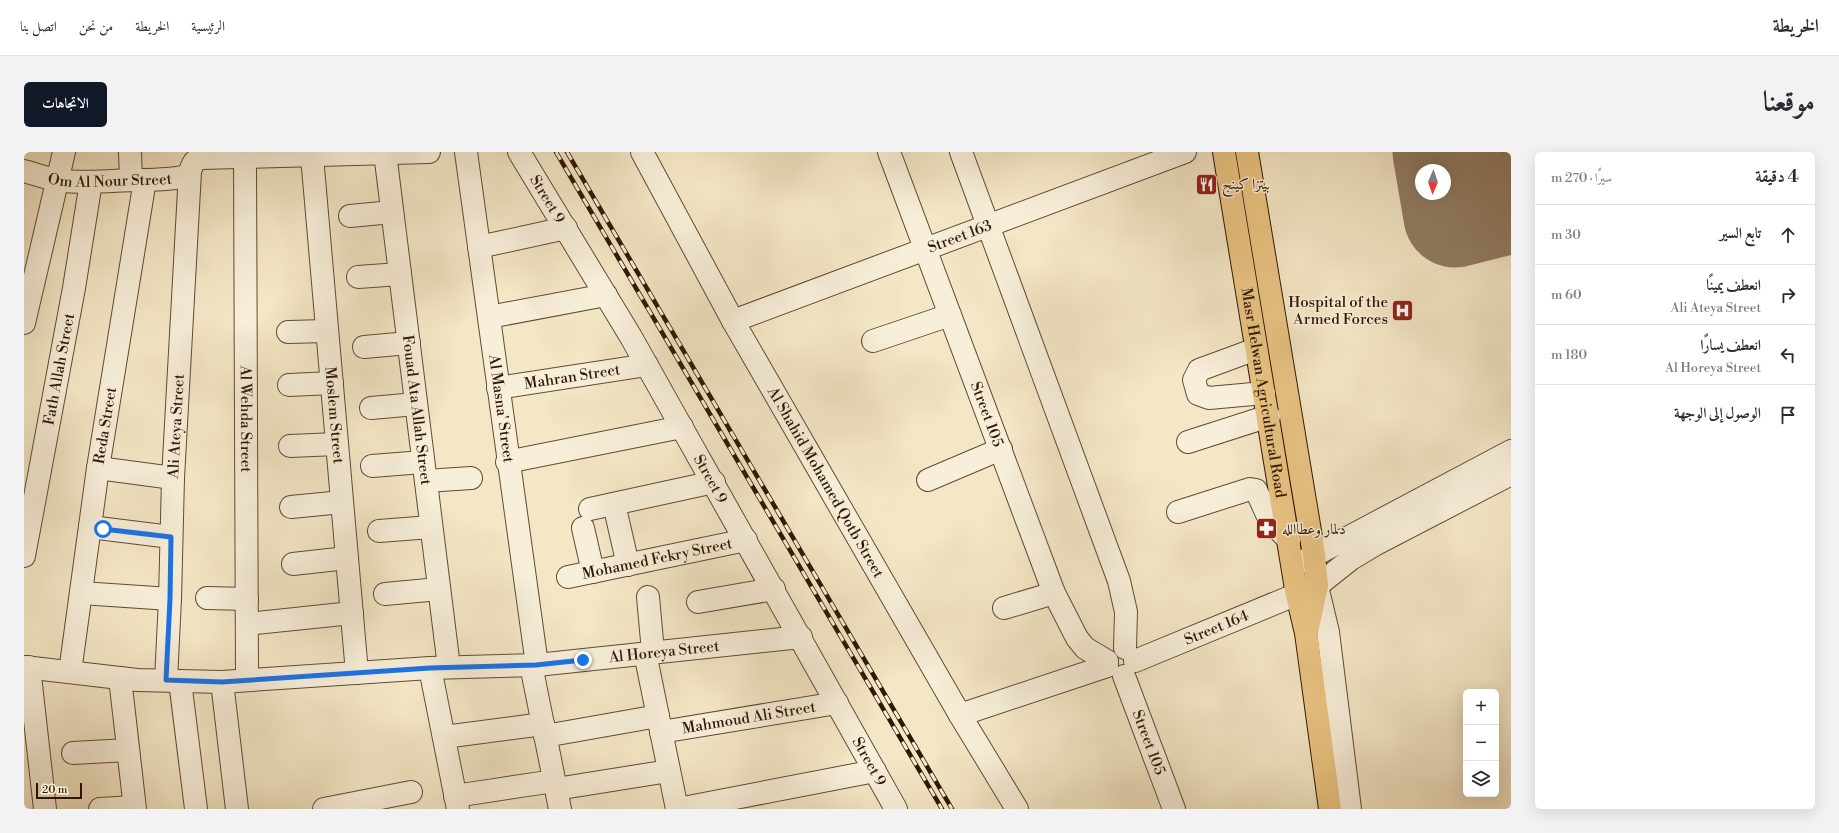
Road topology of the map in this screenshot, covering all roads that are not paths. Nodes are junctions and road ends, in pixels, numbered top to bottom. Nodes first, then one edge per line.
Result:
1 (64, 152) edge
2 (130, 152) edge
3 (430, 152) edge
4 (466, 152) edge
5 (519, 152) edge
6 (889, 152) edge
7 (961, 152) edge
8 (1185, 152) edge
9 (1224, 152) edge
10 (1247, 152) edge
11 (385, 153) junction
12 (646, 153) edge
13 (286, 154) edge
14 (312, 156) junction
15 (245, 157) junction
16 (196, 162) edge
17 (24, 172) edge
18 (57, 180) junction
19 (138, 180) junction
20 (91, 182) junction
21 (392, 212) junction
22 (350, 216) dead end
23 (988, 224) junction
24 (566, 228) junction
25 (479, 247) junction
26 (925, 248) junction
27 (400, 274) junction
28 (358, 277) dead end
29 (28, 289) edge
30 (606, 295) junction
31 (950, 315) junction
32 (489, 318) junction
33 (733, 321) junction
34 (24, 322) edge
35 (327, 331) junction
36 (288, 332) dead end
37 (1278, 340) junction
38 (873, 341) dead end
39 (408, 343) junction
40 (364, 347) dead end
41 (1256, 349) junction
42 (647, 365) junction
43 (332, 383) junction
44 (289, 385) dead end
45 (498, 388) junction
46 (1286, 390) junction
47 (1264, 393) junction
48 (416, 404) junction
49 (371, 408) dead end
50 (1269, 416) junction
51 (682, 427) junction
52 (1188, 442) dead end
53 (337, 444) junction
54 (290, 446) dead end
55 (1001, 449) junction
56 (1511, 451) edge
57 (507, 462) junction
58 (372, 466) dead end
59 (98, 468) junction
60 (424, 472) junction
61 (1511, 474) edge
62 (173, 478) junction
63 (471, 478) dead end
64 (928, 480) dead end
65 (714, 482) junction
66 (342, 502) junction
67 (614, 504) junction
68 (291, 507) dead end
69 (1178, 512) dead end
70 (90, 527) junction
71 (431, 527) junction
72 (379, 531) dead end
73 (171, 537) junction
74 (746, 540) junction
75 (1289, 540) junction
76 (1314, 555) junction
77 (24, 556) edge
78 (347, 558) junction
79 (293, 564) dead end
80 (628, 565) junction
81 (1293, 567) junction
82 (593, 572) junction
83 (568, 577) dead end
84 (1317, 586) junction
85 (439, 589) junction
86 (774, 589) junction
87 (81, 593) junction
88 (1054, 593) junction
89 (385, 594) dead end
90 (1297, 595) junction
91 (648, 597) dead end
92 (207, 598) dead end
93 (170, 599) junction
94 (247, 599) junction
95 (698, 602) dead end
96 (1004, 608) dead end
97 (352, 613) junction
98 (247, 624) junction
99 (1306, 633) junction
100 (801, 637) junction
101 (649, 653) junction
102 (1120, 662) junction
103 (534, 665) junction
104 (26, 667) edge
105 (439, 668) junction
106 (70, 672) junction
107 (357, 673) junction
108 (120, 678) junction
109 (247, 680) junction
110 (173, 681) junction
111 (222, 682) junction
112 (837, 703) junction
113 (960, 715) junction
114 (660, 724) junction
115 (544, 730) junction
116 (444, 737) junction
117 (128, 750) junction
118 (73, 753) dead end
119 (669, 771) junction
120 (875, 771) junction
121 (411, 792) dead end
122 (556, 793) edge
123 (760, 801) edge
124 (456, 802) edge
125 (134, 808) edge
126 (45, 809) edge
127 (100, 809) edge
128 (196, 809) edge
129 (237, 809) edge
130 (324, 809) edge
131 (678, 809) edge
132 (896, 809) edge
133 (1017, 809) edge
134 (1174, 809) edge
135 (1330, 809) edge
136 (1350, 809) edge

1 - 18 street
2 - 19 street, Reda Street
3 - 11 street, Om Al Nour Street
4 - 25 street, Al Masna' Street
5 - 24 street, Street 9
6 - 26 street, Street 105
7 - 23 street, Street 105
8 - 23 street, Street 163
9 - 41 main road, Masr Helwan Agricultural Road
10 - 37 main road, Masr Helwan Agricultural Road
11 - 14 street, Om Al Nour Street
11 - 21 street, Fouad Ata Allah Street
12 - 33 street, Al Shahid Mohamed Qotb Street
13 - 14 street, Om Al Nour Street
13 - 15 street, Om Al Nour Street
14 - 35 street, Moslem Street
15 - 16 street, Om Al Nour Street
15 - 94 street, Al Wehda Street
16 - 19 street, Om Al Nour Street
16 - 62 street, Ali Ateya Street
17 - 18 street, Om Al Nour Street
18 - 20 street, Om Al Nour Street
18 - 29 street
19 - 20 street, Om Al Nour Street
19 - 59 street, Reda Street
20 - 77 street, Fath Allah Street
21 - 22 street
21 - 27 street, Fouad Ata Allah Street
23 - 26 street, Street 163
23 - 102 street, Street 105
24 - 25 street
24 - 30 street, Street 9
25 - 32 street, Al Masna' Street
26 - 31 street, Street 105
26 - 33 street, Street 163
27 - 28 street
27 - 39 street, Fouad Ata Allah Street
29 - 34 street
30 - 32 street
30 - 42 street, Street 9
31 - 38 street
31 - 55 street, Street 105
32 - 45 street, Al Masna' Street
33 - 113 street, Al Shahid Mohamed Qotb Street
35 - 36 street
35 - 43 street, Moslem Street
37 - 41 main road
37 - 46 main road, Masr Helwan Agricultural Road
39 - 40 street
39 - 48 street, Fouad Ata Allah Street
41 - 47 main road, Masr Helwan Agricultural Road
41 - 47 street
42 - 45 street, Mahran Street
42 - 51 street, Street 9
43 - 44 street
43 - 53 street, Moslem Street
45 - 57 street, Al Masna' Street
46 - 47 main road
46 - 76 main road, Masr Helwan Agricultural Road
47 - 50 main road, Masr Helwan Agricultural Road
48 - 49 street
48 - 60 street, Fouad Ata Allah Street
50 - 52 street
50 - 75 main road, Masr Helwan Agricultural Road
51 - 57 street
51 - 65 street, Street 9
53 - 54 street
53 - 66 street, Moslem Street
55 - 64 street
55 - 88 street, Street 105
56 - 76 street
57 - 103 street, Al Masna' Street
58 - 60 street
59 - 62 street
59 - 70 street, Reda Street
60 - 63 street
60 - 71 street, Fouad Ata Allah Street
61 - 84 street, Street 164
62 - 73 street, Ali Ateya Street
65 - 67 street
65 - 74 street, Street 9
66 - 68 street
66 - 78 street, Moslem Street
67 - 80 street
67 - 82 street
69 - 75 street
70 - 73 street
70 - 87 street, Reda Street
71 - 72 street
71 - 85 street, Fouad Ata Allah Street
73 - 93 street, Ali Ateya Street
74 - 80 street, Mohamed Fekry Street
74 - 86 street, Street 9
75 - 81 main road, Masr Helwan Agricultural Road
76 - 81 street
76 - 84 main road, Masr Helwan Agricultural Road
78 - 79 street
78 - 97 street, Moslem Street
80 - 82 street, Mohamed Fekry Street
81 - 90 main road, Masr Helwan Agricultural Road
82 - 83 street, Mohamed Fekry Street
84 - 90 street, Street 164
84 - 99 main road, Masr Helwan Agricultural Road
84 - 136 street
85 - 89 street
85 - 105 street, Fouad Ata Allah Street
86 - 95 street
86 - 100 street, Street 9
87 - 93 street
87 - 106 street, Reda Street
88 - 96 street
88 - 102 street, Street 105
90 - 99 main road, Masr Helwan Agricultural Road
90 - 102 street, Street 164
91 - 101 street
92 - 94 street
93 - 110 street, Ali Ateya Street
94 - 98 street, Al Wehda Street
97 - 98 street
97 - 107 street, Moslem Street
98 - 109 street, Al Wehda Street
99 - 135 main road, Masr Helwan Agricultural Road
100 - 101 street, Al Horeya Street
100 - 112 street, Street 9
101 - 103 street, Al Horeya Street
101 - 114 street
102 - 113 street, Street 164
102 - 134 street, Street 105
103 - 105 street, Al Horeya Street
103 - 115 street, Al Masna' Street
104 - 106 street, Al Horeya Street
104 - 126 street
105 - 107 street, Al Horeya Street
105 - 116 street, Fouad Ata Allah Street
106 - 108 street, Al Horeya Street
107 - 109 street, Al Horeya Street
108 - 110 street, Al Horeya Street
108 - 117 street
109 - 111 street, Al Horeya Street
110 - 111 street, Al Horeya Street
110 - 128 street, Ali Ateya Street
111 - 129 street
112 - 114 street, Mahmoud Ali Street
112 - 120 street, Street 9
113 - 133 street, Al Shahid Mohamed Qotb Street
114 - 115 street, Mahmoud Ali Street
114 - 119 street
115 - 116 street, Mahmoud Ali Street
115 - 122 street, Al Masna' Street
116 - 124 street, Fouad Ata Allah Street
117 - 118 street
117 - 125 street
119 - 122 street
119 - 131 street
120 - 123 street
120 - 132 street, Street 9
121 - 130 street
122 - 124 street
123 - 131 street
125 - 127 street

